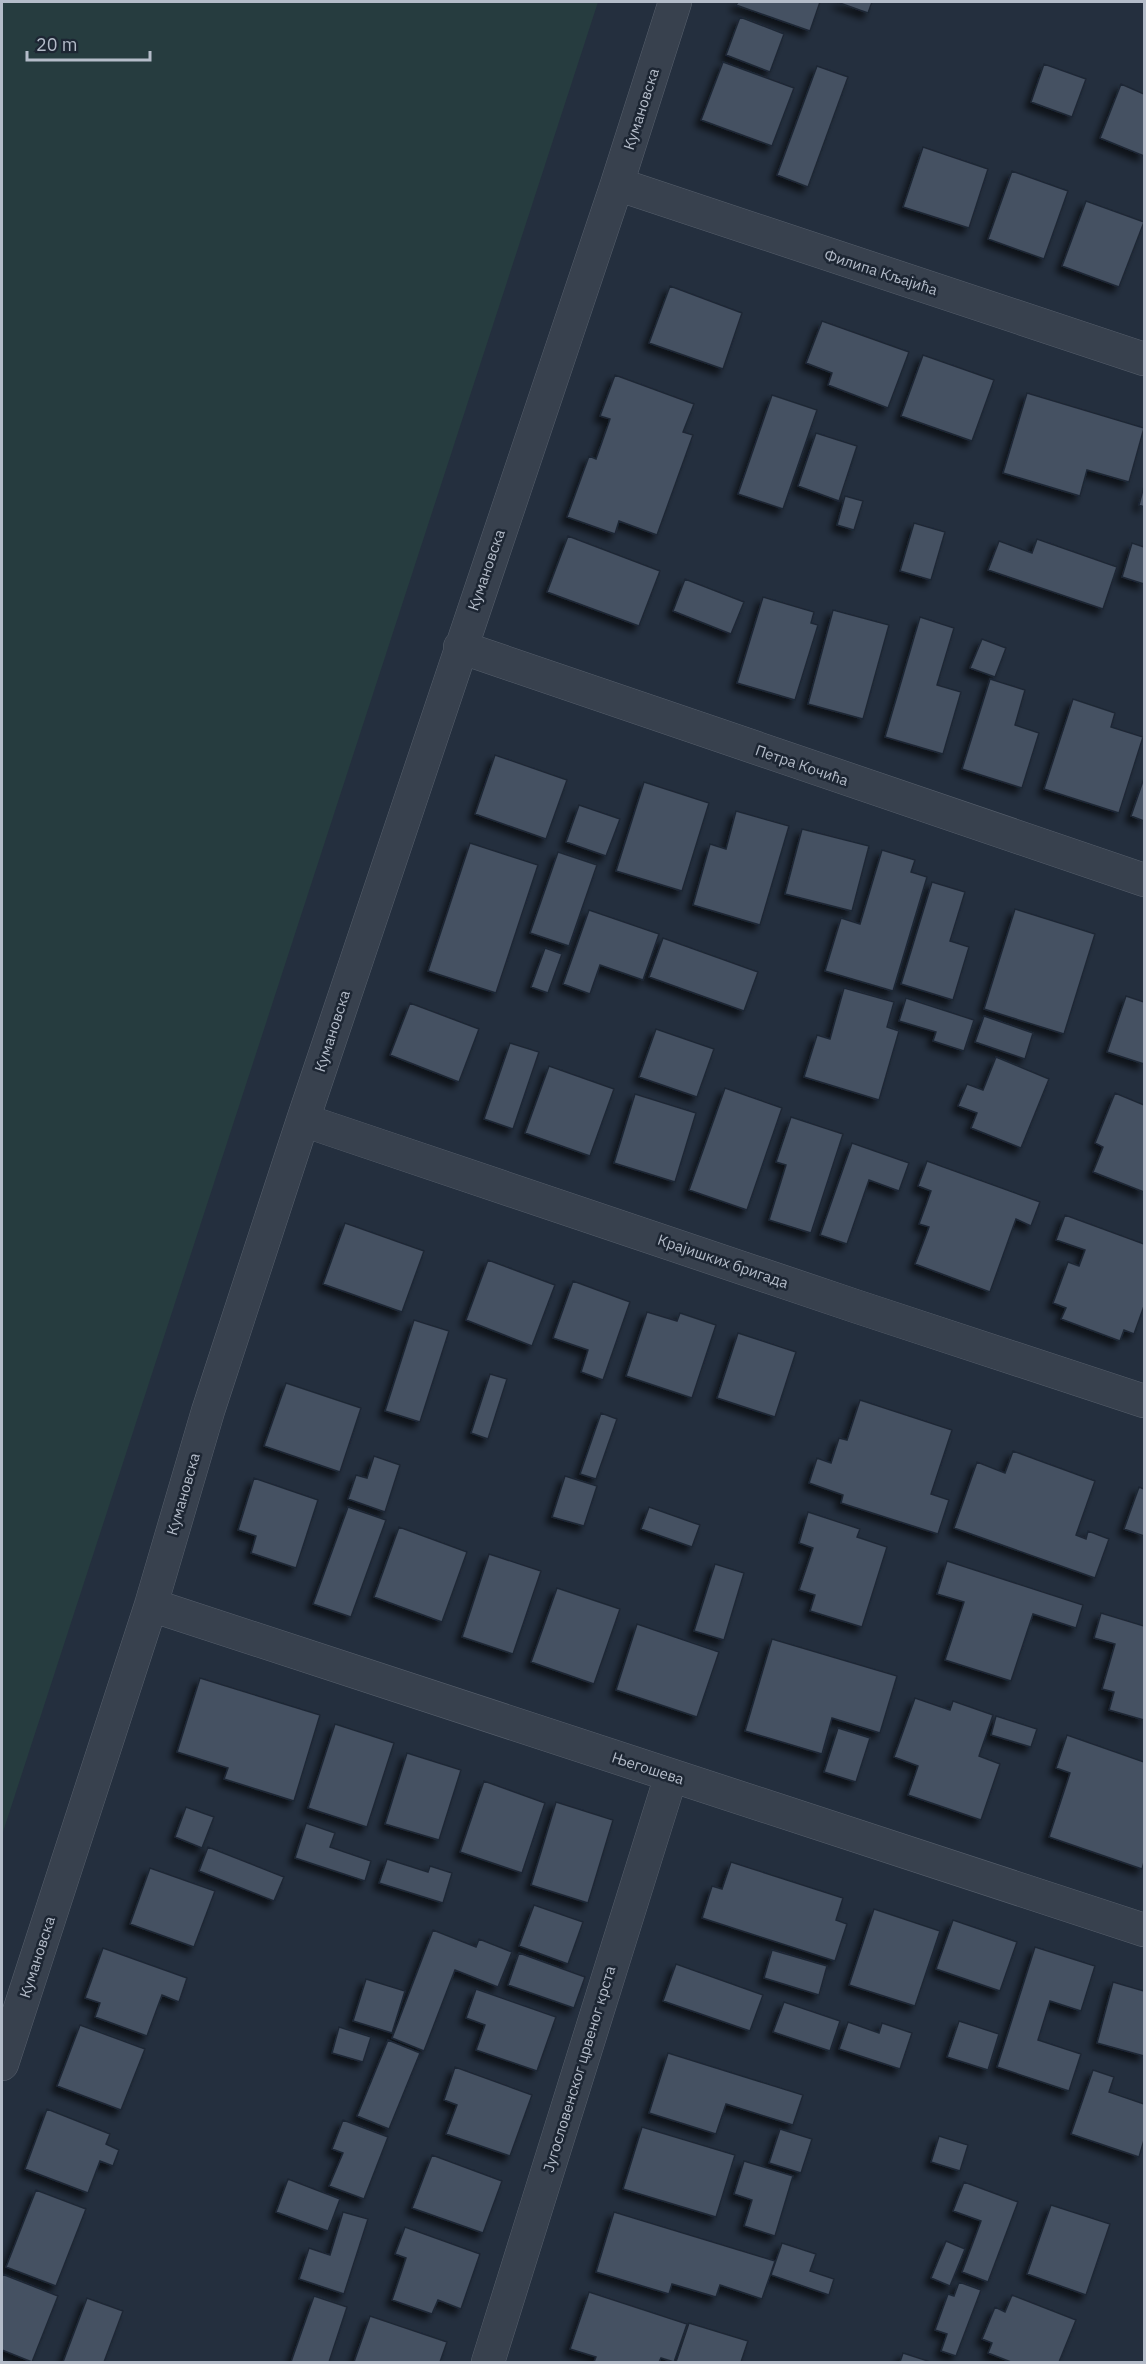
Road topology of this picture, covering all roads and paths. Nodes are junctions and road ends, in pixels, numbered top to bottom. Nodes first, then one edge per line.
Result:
1 (675, 2) edge
2 (617, 184) junction
3 (1144, 359) edge
4 (460, 647) junction
5 (1144, 880) edge
6 (303, 1120) junction
7 (1144, 1401) edge
8 (151, 1605) junction
9 (671, 1776) junction
10 (1144, 1930) edge
11 (2, 2064) edge
12 (488, 2362) edge

1 - 2 street, Кумановска
2 - 3 street, Филипа Кљајића
2 - 4 street, Кумановска
4 - 5 street, Петра Кочића
4 - 6 street, Кумановска
6 - 7 street, Крајишких бригада
6 - 8 street, Кумановска
8 - 9 street, Његошева
8 - 11 street, Кумановска
9 - 10 street, Његошева
9 - 12 street, Југословенског црвеног крста

